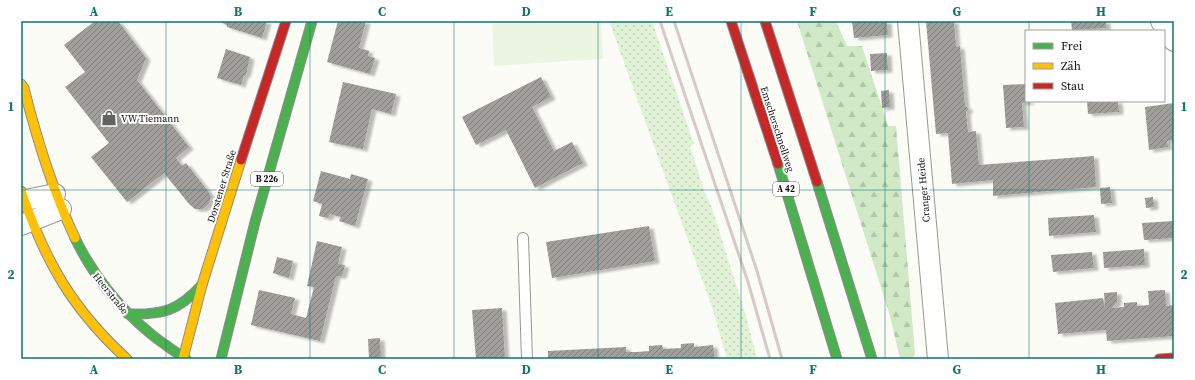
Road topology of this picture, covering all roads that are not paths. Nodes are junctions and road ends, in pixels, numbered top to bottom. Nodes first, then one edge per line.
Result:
1 (286, 21) edge
2 (312, 21) edge
3 (731, 21) edge
4 (765, 21) edge
5 (908, 21) edge
6 (1161, 21) edge
7 (1174, 41) edge
8 (21, 84) edge
9 (22, 198) edge
10 (58, 201) junction
11 (26, 223) edge
12 (522, 238) dead end
13 (202, 285) junction
14 (128, 314) junction
15 (184, 358) edge
16 (1174, 358) edge
17 (127, 359) edge
18 (221, 359) edge
19 (527, 359) edge
20 (837, 359) edge
21 (872, 359) edge
22 (938, 359) edge
23 (1159, 359) edge

1 - 13 main road, Dorstener Straße / B 226
2 - 18 main road, B 226
3 - 20 main road, Emscherschnellweg / A 42
4 - 21 main road
5 - 22 street, Cranger Heide
6 - 7 street
8 - 10 main road, Heerstraße
9 - 10 street
9 - 11 main road
10 - 11 street
10 - 14 main road, Heerstraße
11 - 17 main road
12 - 19 lane
13 - 14 main road, B 226
13 - 15 main road, Dorstener Straße / B 226
14 - 15 main road, Heerstraße
16 - 23 main road

